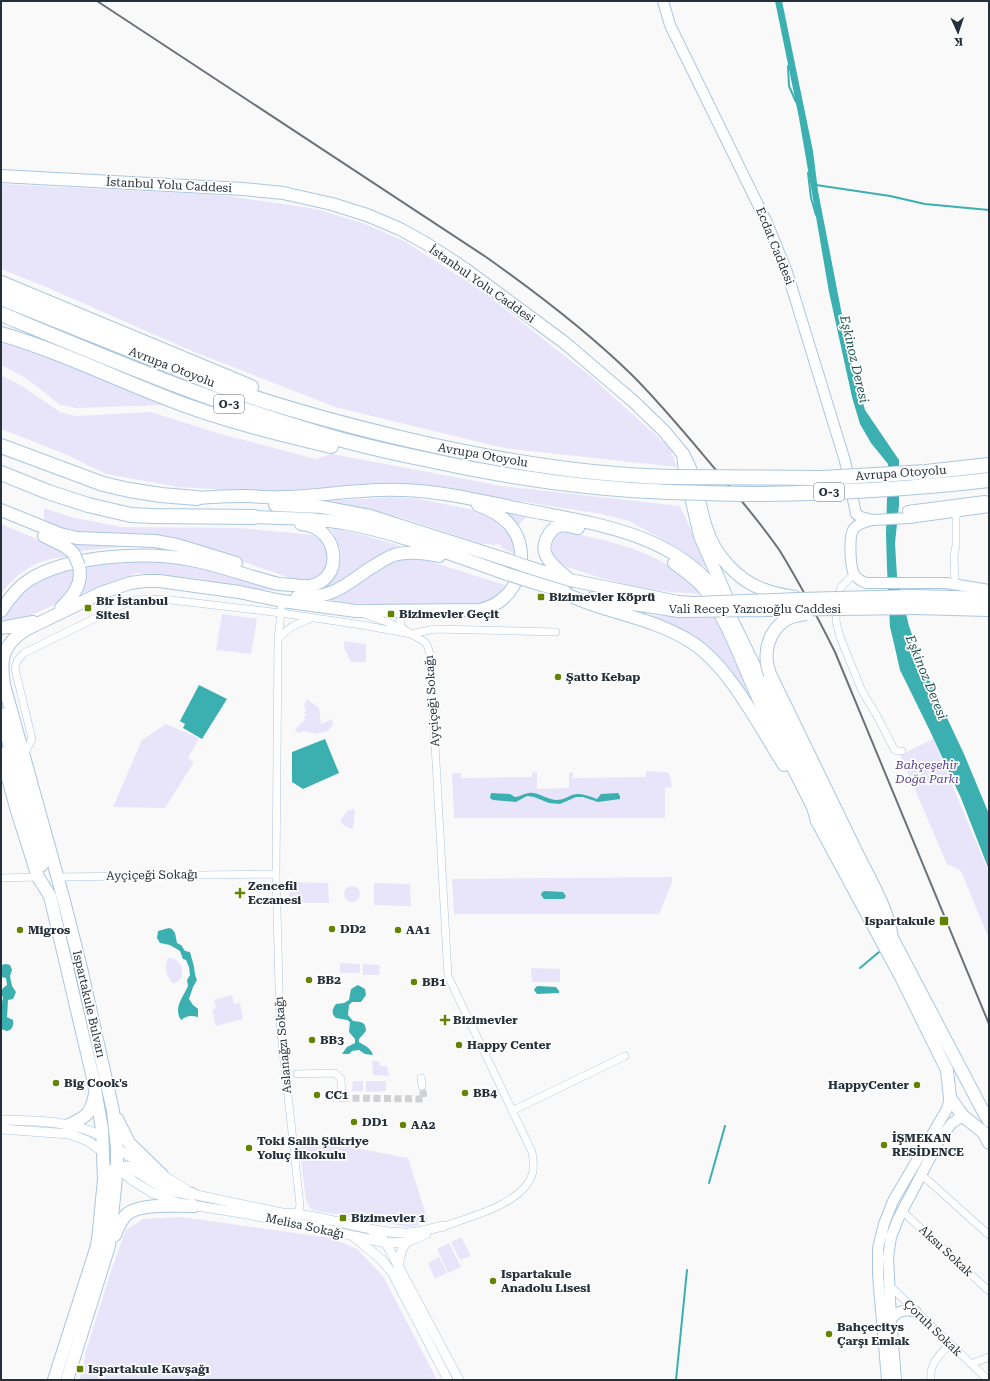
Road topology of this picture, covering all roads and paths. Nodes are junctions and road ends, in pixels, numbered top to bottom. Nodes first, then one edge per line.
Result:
1 (663, 1) edge
2 (1, 176) edge
3 (1, 283) edge
4 (1, 298) edge
5 (1, 314) edge
6 (4, 334) edge
7 (315, 416) junction
8 (1, 446) edge
9 (683, 454) junction
10 (989, 465) edge
11 (464, 468) junction
12 (1, 473) edge
13 (989, 480) edge
14 (455, 496) junction
15 (197, 498) junction
16 (989, 500) edge
17 (989, 507) edge
18 (1, 510) edge
19 (956, 512) junction
20 (909, 514) junction
21 (17, 517) junction
22 (254, 517) junction
23 (877, 517) junction
24 (465, 560) junction
25 (854, 574) junction
26 (570, 580) junction
27 (955, 584) junction
28 (293, 585) junction
29 (558, 590) junction
30 (989, 590) edge
31 (238, 592) junction
32 (989, 598) edge
33 (799, 599) junction
34 (282, 607) junction
35 (679, 607) junction
36 (833, 610) junction
37 (989, 610) edge
38 (1, 611) edge
39 (356, 611) junction
40 (405, 611) junction
41 (729, 614) junction
42 (54, 615) junction
43 (312, 618) junction
44 (38, 622) junction
45 (401, 627) junction
46 (1, 628) edge
47 (556, 632) dead end
48 (411, 634) junction
49 (278, 640) junction
50 (1, 714) edge
51 (902, 750) dead end
52 (1, 753) edge
53 (24, 754) junction
54 (817, 821) junction
55 (276, 874) junction
56 (38, 877) junction
57 (58, 877) junction
58 (1, 878) edge
59 (50, 896) junction
60 (892, 940) junction
61 (625, 1056) dead end
62 (297, 1074) dead end
63 (965, 1077) junction
64 (421, 1078) dead end
65 (422, 1086) tunnel mouth
66 (96, 1091) junction
67 (950, 1092) junction
68 (342, 1098) dead end
69 (977, 1101) junction
70 (113, 1111) junction
71 (512, 1111) junction
72 (963, 1116) junction
73 (1, 1120) edge
74 (989, 1121) edge
75 (69, 1125) junction
76 (1, 1129) edge
77 (103, 1137) junction
78 (989, 1143) edge
79 (117, 1148) junction
80 (104, 1153) junction
81 (118, 1168) junction
82 (921, 1174) junction
83 (162, 1175) junction
84 (104, 1179) junction
85 (193, 1200) junction
86 (902, 1211) junction
87 (296, 1213) junction
88 (444, 1226) junction
89 (369, 1229) junction
90 (989, 1235) edge
91 (353, 1236) junction
92 (407, 1242) junction
93 (386, 1243) junction
94 (107, 1253) junction
95 (398, 1265) junction
96 (878, 1275) junction
97 (890, 1286) junction
98 (989, 1291) edge
99 (916, 1312) junction
100 (891, 1319) junction
101 (950, 1344) junction
102 (989, 1357) edge
103 (971, 1364) junction
104 (54, 1380) edge
105 (67, 1380) edge
106 (448, 1380) edge
107 (459, 1380) edge
108 (887, 1380) edge
109 (896, 1380) edge
110 (931, 1380) edge
111 (988, 1380) edge

1 - 23 main road, Ecdat Caddesi
2 - 9 main road, İstanbul Yolu Caddesi
3 - 7 highway
4 - 7 highway, Avrupa Otoyolu / O-3
5 - 11 highway, Avrupa Otoyolu / O-3
6 - 11 highway
7 - 10 highway, Avrupa Otoyolu / O-3, bridge
8 - 15 highway
9 - 33 main road, İstanbul Yolu Caddesi, bridge
9 - 41 main road
11 - 13 highway, Avrupa Otoyolu / O-3, bridge
12 - 22 highway
14 - 15 main road
14 - 40 main road
14 - 41 main road
15 - 26 main road, Vali Recep Yazıcıoğlu Caddesi, bridge
16 - 20 main road, Ecdat Caddesi
17 - 19 main road, Ecdat Caddesi
18 - 21 main road
19 - 20 main road, Ecdat Caddesi
19 - 27 street
20 - 23 main road, Ecdat Caddesi
21 - 28 main road
21 - 42 main road, bridge
22 - 24 main road
22 - 28 main road
23 - 25 main road
24 - 29 main road, Vali Recep Yazıcıoğlu Caddesi, bridge
24 - 31 main road
25 - 27 main road
25 - 51 street
26 - 35 main road, Vali Recep Yazıcıoğlu Caddesi
26 - 54 main road
27 - 30 main road
28 - 38 main road
29 - 35 main road, Vali Recep Yazıcıoğlu Caddesi
29 - 54 main road
31 - 34 main road
31 - 42 main road
32 - 33 main road, Vali Recep Yazıcıoğlu Caddesi, bridge
33 - 35 main road, Vali Recep Yazıcıoğlu Caddesi, bridge
34 - 39 main road
34 - 43 street
34 - 49 street
34 - 53 street
35 - 36 main road, Vali Recep Yazıcıoğlu Caddesi, bridge
36 - 37 main road, Vali Recep Yazıcıoğlu Caddesi, bridge
36 - 60 main road, bridge
39 - 40 main road
39 - 45 street
40 - 45 street
41 - 60 main road
42 - 44 main road
43 - 48 street, Ayçiçeği Sokağı
43 - 49 street, Ayçiçeği Sokağı
44 - 46 main road
44 - 53 main road, Ispartakule Bulvarı
45 - 48 street
47 - 48 street
48 - 71 street, Ayçiçeği Sokağı
49 - 55 street
50 - 59 main road
52 - 56 main road, Ispartakule Bulvarı
53 - 57 main road, Ispartakule Bulvarı
54 - 67 main road
55 - 57 street, Ayçiçeği Sokağı
55 - 87 street, Aslanağzı Sokağı
56 - 58 street
56 - 59 main road, Ispartakule Bulvarı
57 - 70 main road, Ispartakule Bulvarı
59 - 66 main road, Ispartakule Bulvarı
60 - 63 main road
61 - 71 street
62 - 68 street
63 - 67 main road
63 - 69 main road
64 - 65 street
66 - 75 main road
66 - 77 main road, Ispartakule Bulvarı
67 - 72 main road
67 - 96 main road
69 - 72 main road
69 - 74 main road
70 - 79 main road, Ispartakule Bulvarı
70 - 83 main road
71 - 88 street, Ayçiçeği Sokağı
72 - 78 main road
72 - 82 main road
73 - 75 street
75 - 77 street
76 - 80 street
77 - 79 main road
77 - 80 main road, Ispartakule Bulvarı
79 - 81 main road, Ispartakule Bulvarı
79 - 83 street, Melisa Sokağı
80 - 81 main road
80 - 84 main road, Ispartakule Bulvarı
81 - 84 main road
81 - 85 main road
81 - 94 main road, Ispartakule Bulvarı
82 - 86 main road
82 - 90 street
83 - 85 street, Melisa Sokağı
84 - 104 main road, Ispartakule Bulvarı
85 - 87 street, Melisa Sokağı
85 - 91 street, Melisa Sokağı
85 - 94 main road
86 - 97 main road
86 - 98 street, Aksu Sokak
87 - 89 street, Melisa Sokağı
88 - 89 street, Ayçiçeği Sokağı
88 - 92 street, Ayçiçeği Sokağı
89 - 93 street
91 - 93 street, Ayçiçeği Sokağı
91 - 106 street, Melisa Sokağı
92 - 93 street, Ayçiçeği Sokağı
92 - 95 street
93 - 95 street
94 - 105 main road, Ispartakule Bulvarı
95 - 107 street
96 - 97 street, Çoruh Sokak
96 - 108 main road
97 - 99 street, Çoruh Sokak
97 - 100 main road
99 - 100 main road
99 - 101 street, Çoruh Sokak
100 - 109 main road
101 - 103 street, Çoruh Sokak
101 - 110 street
102 - 103 street
103 - 111 street, Çoruh Sokak

